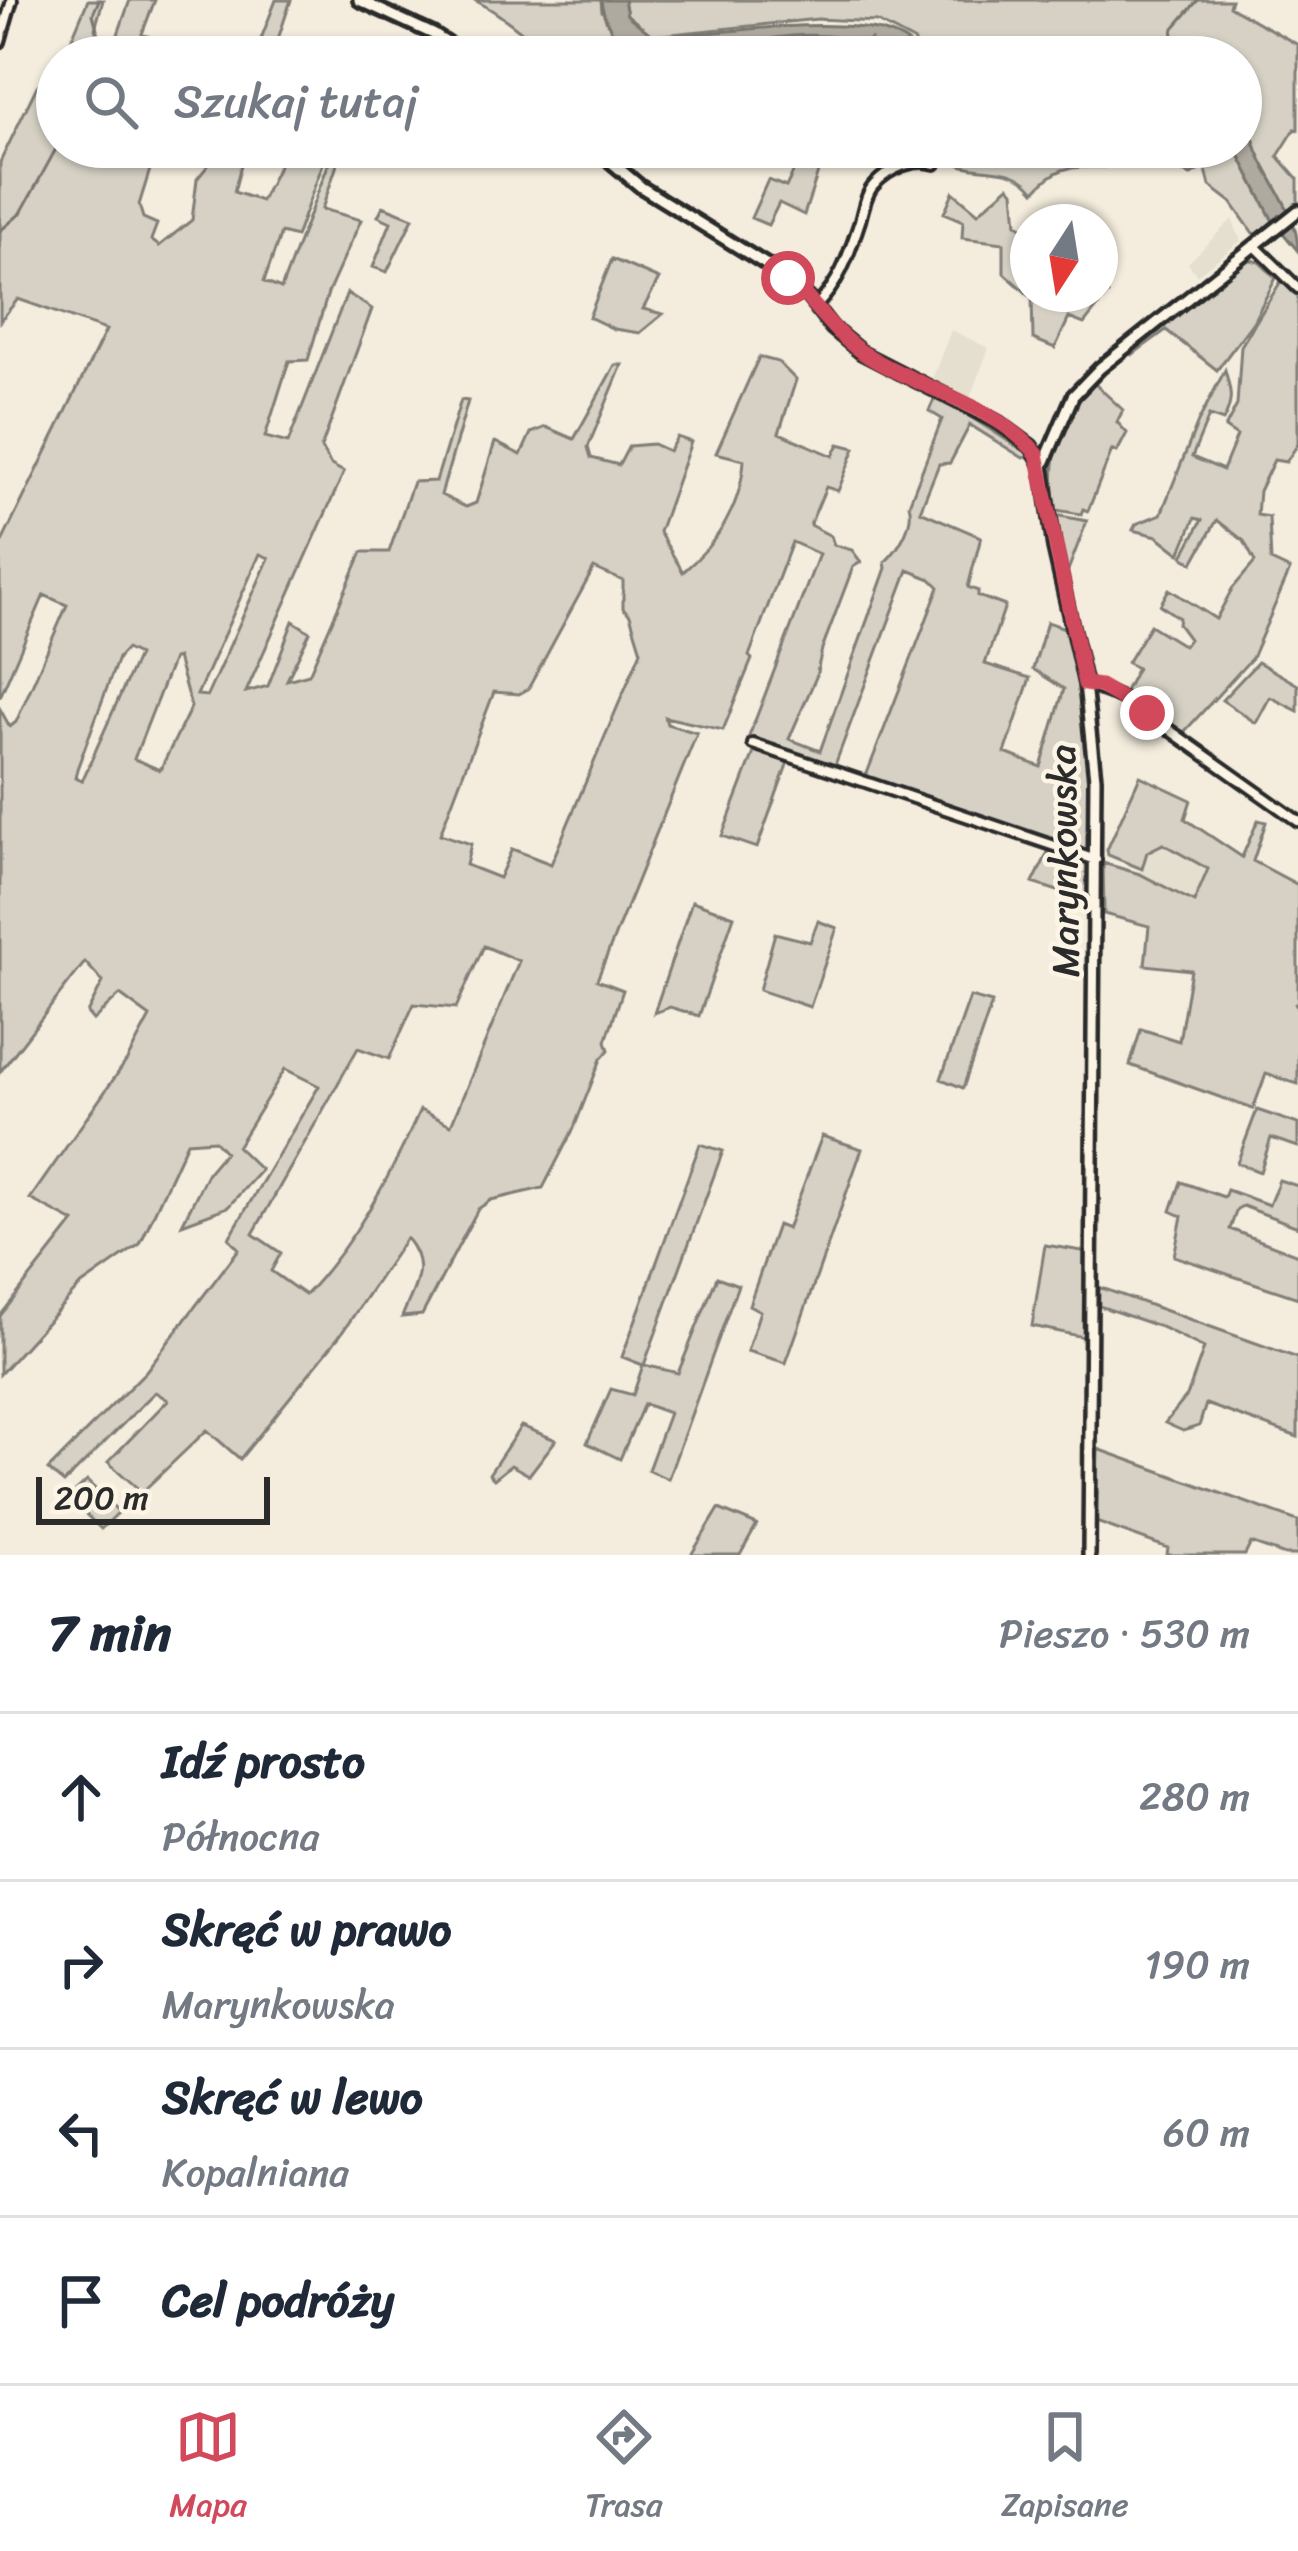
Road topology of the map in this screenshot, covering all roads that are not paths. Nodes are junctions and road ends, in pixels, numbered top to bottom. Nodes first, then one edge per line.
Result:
1 (12, 0) edge
2 (358, 0) edge
3 (436, 36) edge
4 (0, 42) edge
5 (618, 168) edge
6 (898, 168) edge
7 (1298, 211) edge
8 (1259, 242) junction
9 (1298, 288) edge
10 (815, 306) junction
11 (1054, 435) junction
12 (1022, 439) junction
13 (1042, 466) junction
14 (1085, 684) junction
15 (753, 744) dead end
16 (1298, 821) edge
17 (1097, 860) junction
18 (1088, 1555) edge

1 - 4 street
2 - 3 street
5 - 10 street
6 - 10 street
7 - 8 street, Marynkowska
8 - 9 street
8 - 11 street, Marynkowska
10 - 12 street
11 - 12 street
11 - 13 street, Marynkowska
12 - 13 street
13 - 14 street, Marynkowska
14 - 16 street
14 - 17 street, Marynkowska
15 - 17 street
17 - 18 street, Marynkowska

